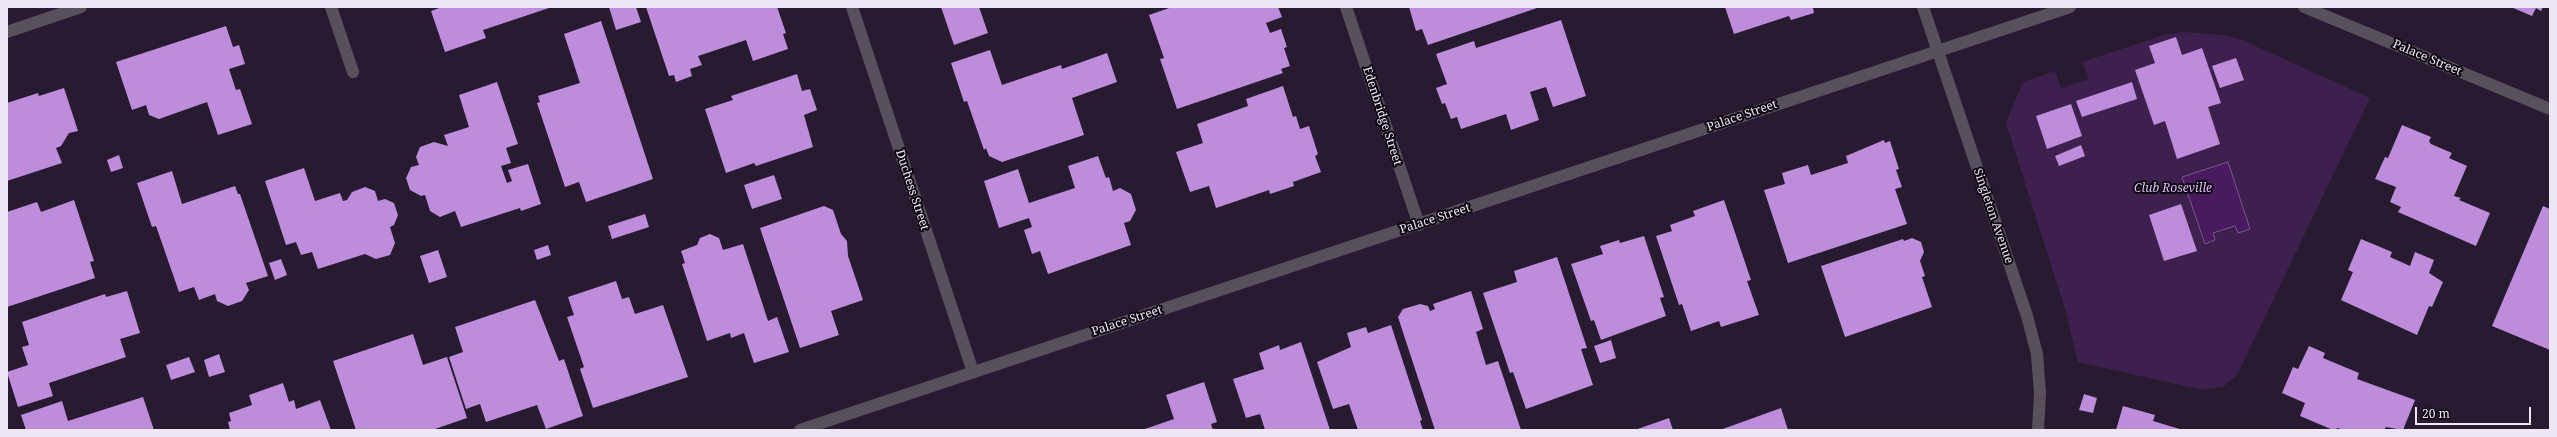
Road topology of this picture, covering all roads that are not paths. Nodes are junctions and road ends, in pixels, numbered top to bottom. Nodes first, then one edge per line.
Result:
1 (81, 7) edge
2 (332, 7) edge
3 (852, 7) edge
4 (1346, 7) edge
5 (1923, 7) edge
6 (2070, 7) edge
7 (2304, 7) edge
8 (7, 32) edge
9 (1937, 51) junction
10 (353, 72) dead end
11 (2550, 109) edge
12 (1419, 225) junction
13 (972, 372) junction
14 (800, 430) edge
15 (2038, 430) edge

1 - 8 street
2 - 10 street
3 - 13 street, Duchess Street
4 - 12 street, Edenbridge Street
5 - 9 street, Singleton Avenue
6 - 9 street, Palace Street
7 - 11 street, Palace Street
9 - 12 street, Palace Street
9 - 15 street, Singleton Avenue
12 - 13 street, Palace Street
13 - 14 street, Palace Street

